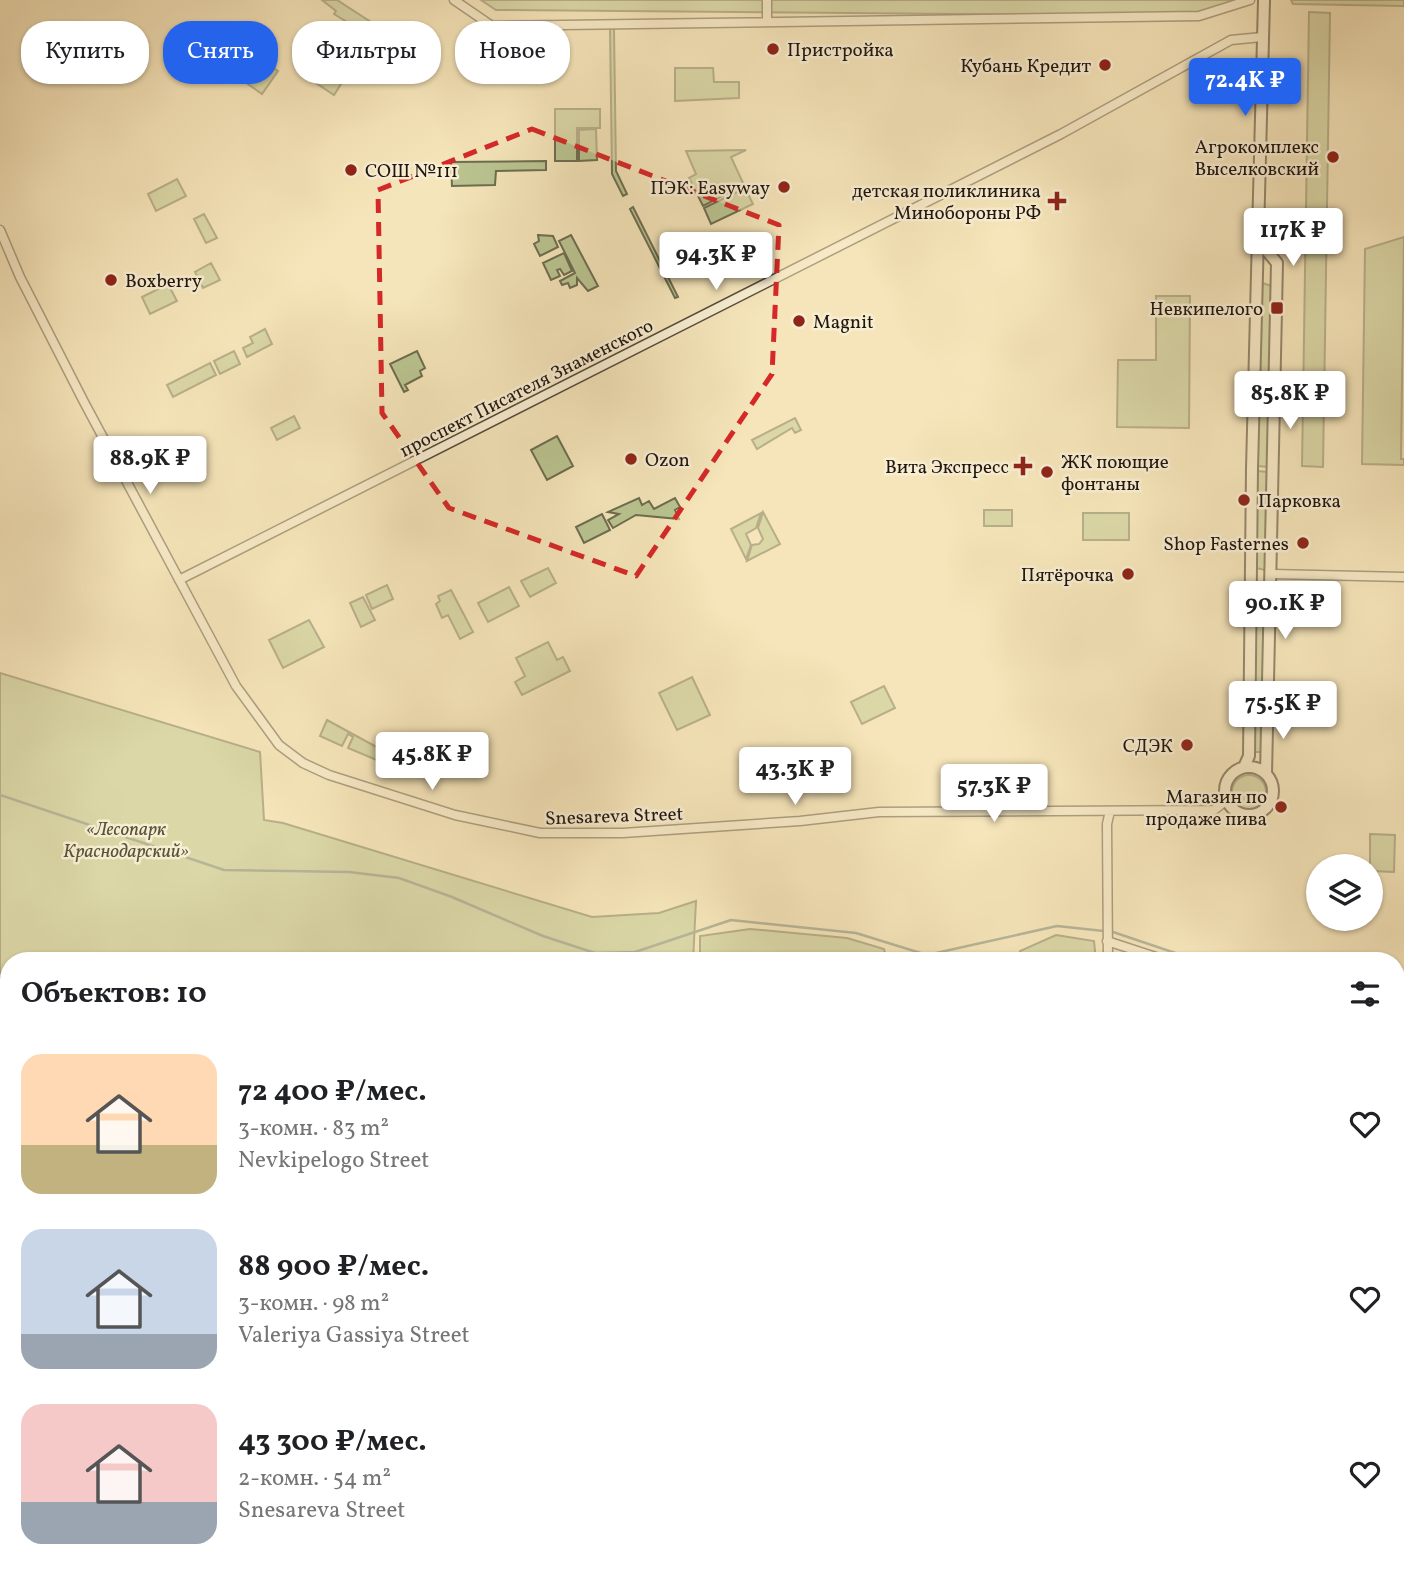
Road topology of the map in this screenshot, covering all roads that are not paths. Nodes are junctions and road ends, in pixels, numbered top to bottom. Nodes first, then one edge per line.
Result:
1 (454, 0) edge
2 (766, 0) edge
3 (1250, 0) edge
4 (1264, 0) edge
5 (767, 20) junction
6 (1262, 37) junction
7 (0, 230) edge
8 (1258, 240) junction
9 (1257, 286) junction
10 (1277, 286) junction
11 (1250, 569) junction
12 (1272, 576) junction
13 (1404, 578) edge
14 (178, 580) junction
15 (1250, 583) junction
16 (1244, 767) junction
17 (1266, 774) junction
18 (1227, 800) junction
19 (1110, 811) junction
20 (1107, 938) junction
21 (1108, 952) edge
22 (1144, 952) edge

1 - 5 street
2 - 5 street
3 - 5 street
4 - 6 street
6 - 8 street
6 - 14 street, проспект Писателя Знаменского
7 - 14 street, Snesareva Street
8 - 9 street
8 - 10 street
9 - 10 street
9 - 11 street
10 - 12 street
11 - 12 street
11 - 15 street
12 - 13 street
12 - 15 street
12 - 17 street
14 - 19 street, Snesareva Street
15 - 16 street
16 - 17 street
16 - 18 street
17 - 18 street
18 - 19 street, Snesareva Street
19 - 20 street
20 - 21 street
20 - 22 street

